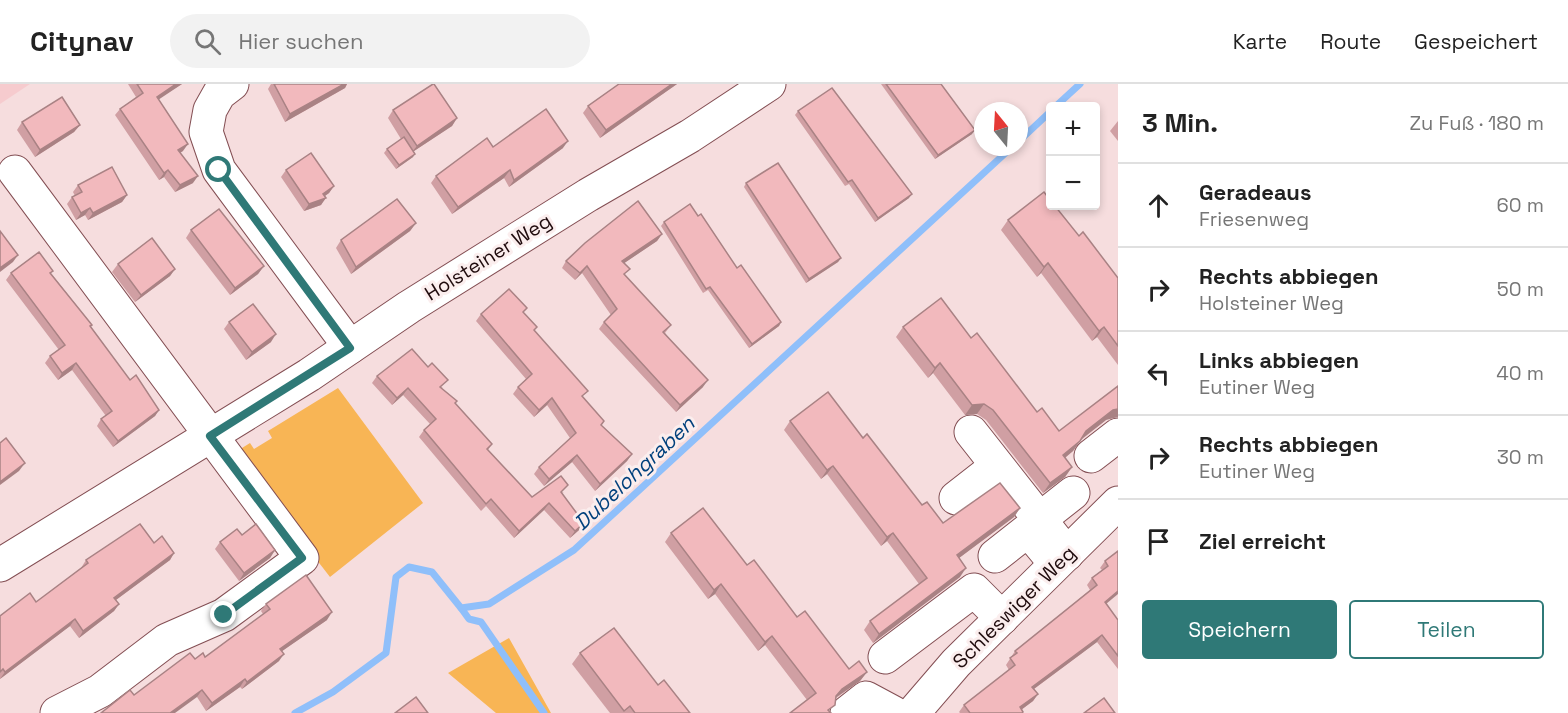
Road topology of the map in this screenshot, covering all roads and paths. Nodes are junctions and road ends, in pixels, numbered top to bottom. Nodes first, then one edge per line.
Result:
1 (231, 84) edge
2 (769, 84) edge
3 (734, 94) edge
4 (15, 172) dead end
5 (350, 348) junction
6 (971, 432) dead end
7 (1118, 435) edge
8 (210, 436) junction
9 (1091, 456) dead end
10 (997, 466) junction
11 (1073, 494) dead end
12 (956, 498) dead end
13 (1118, 503) edge
14 (1040, 519) junction
15 (994, 556) dead end
16 (1062, 559) junction
17 (0, 565) edge
18 (1002, 618) junction
19 (885, 657) dead end
20 (57, 713) edge
21 (846, 713) edge
22 (894, 713) edge
23 (913, 713) edge

1 - 5 street
2 - 3 street, Holsteiner Weg
3 - 5 street, Holsteiner Weg
4 - 8 street
5 - 8 street, Holsteiner Weg
6 - 10 street
7 - 9 street
8 - 17 street, Holsteiner Weg
8 - 20 street
10 - 12 street
10 - 14 street
11 - 14 street
13 - 16 street, Schleswiger Weg
14 - 16 street
15 - 16 street
16 - 18 street, Schleswiger Weg
18 - 19 street
18 - 23 street, Schleswiger Weg
21 - 22 street

